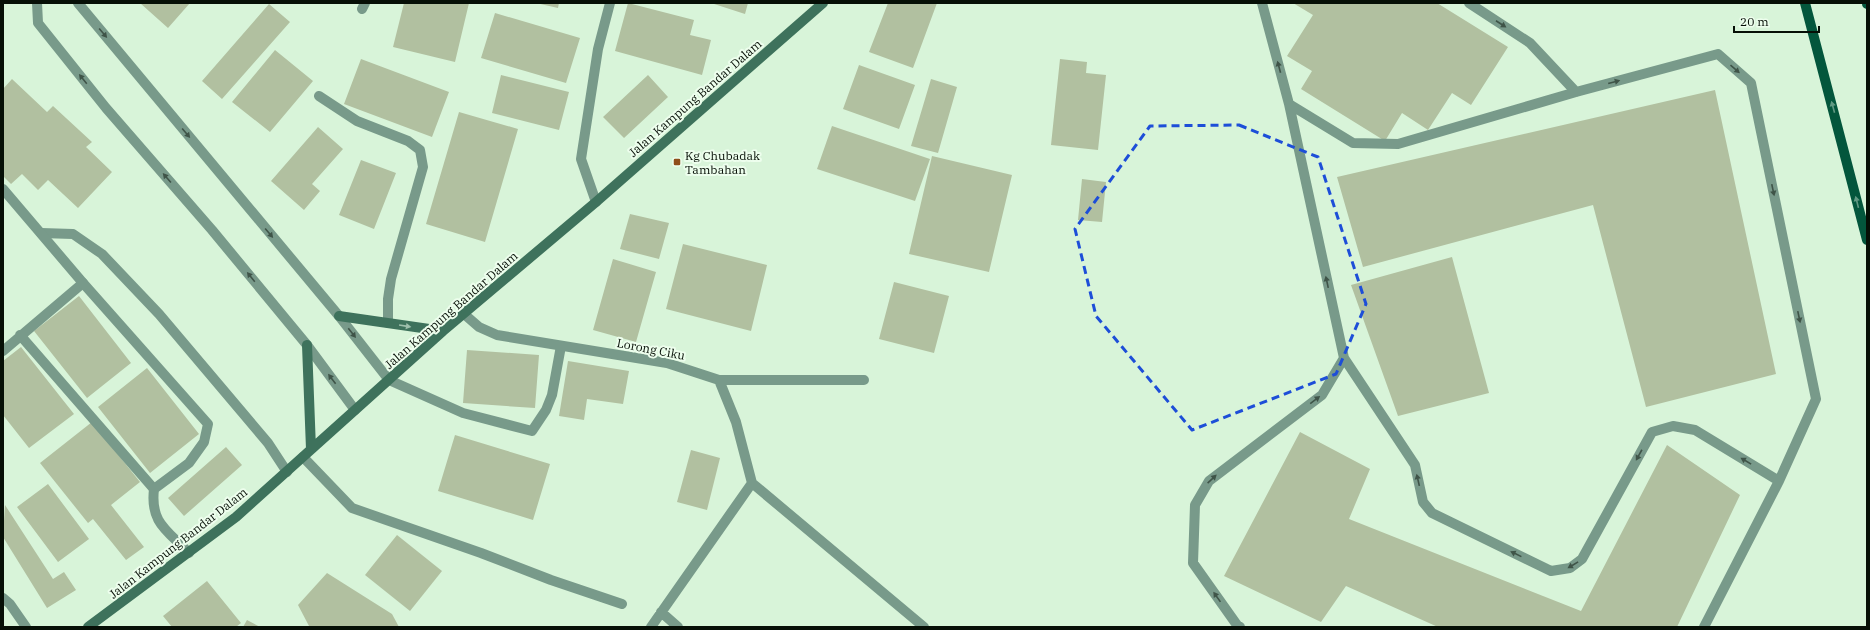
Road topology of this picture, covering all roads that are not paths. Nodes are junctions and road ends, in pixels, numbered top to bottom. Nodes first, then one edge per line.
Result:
1 (37, 3) edge
2 (78, 3) edge
3 (610, 3) edge
4 (823, 3) edge
5 (1262, 3) edge
6 (1469, 3) edge
7 (1805, 3) edge
8 (1576, 92) junction
9 (319, 96) dead end
10 (1289, 104) junction
11 (3, 189) edge
12 (596, 202) junction
13 (41, 233) junction
14 (1867, 240) edge
15 (83, 283) junction
16 (464, 314) junction
17 (339, 316) junction
18 (388, 323) junction
19 (443, 331) junction
20 (20, 335) junction
21 (306, 345) junction
22 (561, 346) junction
23 (3, 351) edge
24 (1344, 358) junction
25 (390, 380) junction
26 (719, 380) junction
27 (864, 380) dead end
28 (356, 410) junction
29 (311, 450) junction
30 (303, 457) junction
31 (286, 472) junction
32 (1779, 481) junction
33 (752, 483) junction
34 (154, 489) junction
35 (189, 553) junction
36 (3, 598) edge
37 (622, 604) dead end
38 (661, 612) junction
39 (26, 627) edge
40 (88, 627) edge
41 (651, 627) edge
42 (678, 627) edge
43 (924, 627) edge
44 (1240, 627) edge
45 (1704, 627) edge

21 -> 1 street
2 -> 17 street
3 - 12 street
4 - 12 street, Jalan Kampung Bandar Dalam
10 -> 5 street
6 -> 8 street
14 -> 7 main road
8 - 10 street
8 -> 32 street
9 - 18 street
24 -> 10 street
11 - 13 street
12 - 16 street, Jalan Kampung Bandar Dalam
13 - 15 street
13 - 31 street
15 - 20 street
15 - 34 street
16 - 19 street, Jalan Kampung Bandar Dalam
16 - 22 street, Lorong Ciku
17 - 18 street
17 -> 25 street
18 -> 19 street
19 - 25 street, Jalan Kampung Bandar Dalam
20 - 23 street
20 - 34 street
28 -> 21 street
21 - 29 street
22 - 25 street
22 - 26 street, Lorong Ciku
32 -> 24 street
44 -> 24 street
25 - 28 street, Jalan Kampung Bandar Dalam
26 - 27 street, Lorong Ciku
26 - 33 street
28 - 29 street, Jalan Kampung Bandar Dalam
29 - 30 street, Jalan Kampung Bandar Dalam
30 - 31 street, Jalan Kampung Bandar Dalam
30 - 37 street
31 - 35 street, Jalan Kampung Bandar Dalam
32 - 45 street
33 - 38 street
33 - 43 street
34 - 35 street
35 - 40 street, Jalan Kampung Bandar Dalam
36 - 39 street
38 - 41 street
38 - 42 street

